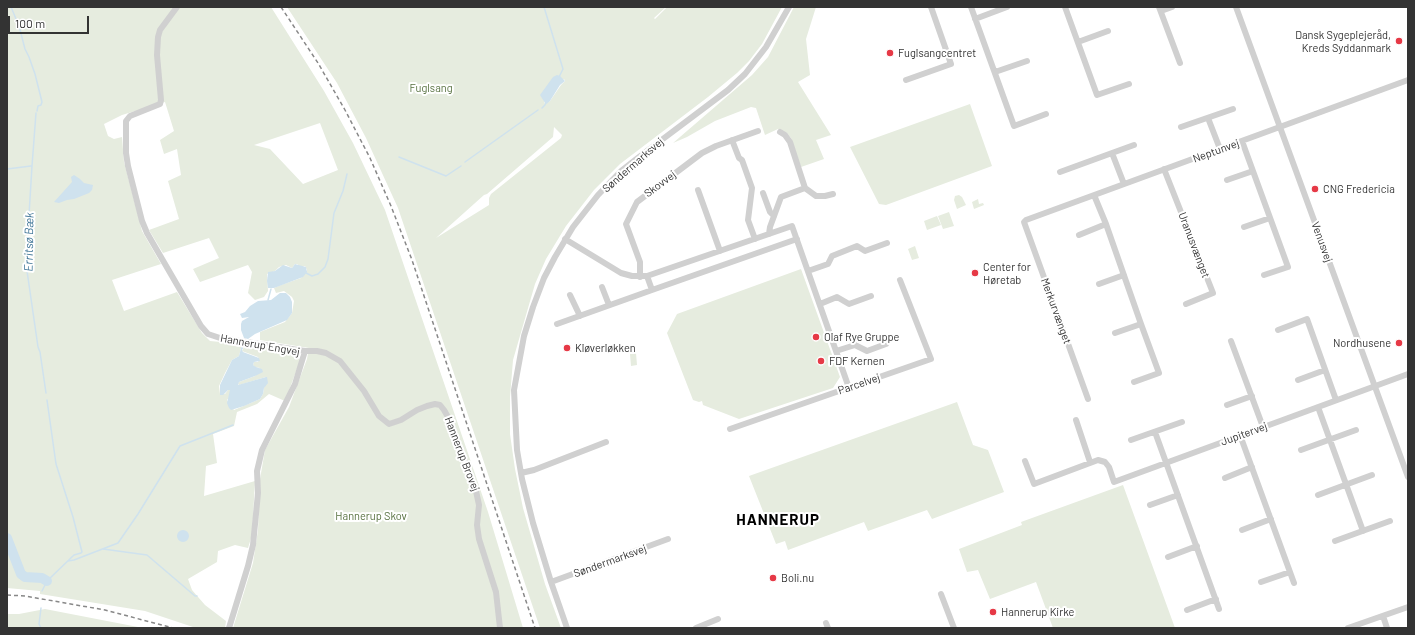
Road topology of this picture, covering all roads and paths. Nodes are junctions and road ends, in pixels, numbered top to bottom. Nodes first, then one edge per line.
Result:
1 (177, 7) edge
2 (788, 7) edge
3 (930, 7) edge
4 (971, 7) edge
5 (1007, 7) edge
6 (1066, 7) edge
7 (1172, 7) edge
8 (1236, 7) edge
9 (1160, 9) edge
10 (975, 19) junction
11 (1108, 31) dead end
12 (1078, 42) junction
13 (1026, 61) dead end
14 (1180, 63) dead end
15 (995, 72) junction
16 (906, 80) dead end
17 (1408, 80) edge
18 (1129, 84) dead end
19 (1233, 109) dead end
20 (1046, 114) dead end
21 (1208, 118) junction
22 (1181, 127) dead end
23 (1280, 127) junction
24 (758, 131) dead end
25 (780, 132) dead end
26 (732, 140) junction
27 (1242, 141) junction
28 (1134, 145) dead end
29 (1220, 149) junction
30 (1112, 153) junction
31 (1164, 170) junction
32 (1253, 171) junction
33 (1060, 172) dead end
34 (1227, 180) dead end
35 (1124, 184) junction
36 (806, 188) junction
37 (698, 190) dead end
38 (763, 193) dead end
39 (833, 194) dead end
40 (1094, 195) junction
41 (774, 216) junction
42 (1270, 218) junction
43 (1024, 222) joint
44 (1106, 224) junction
45 (1244, 227) dead end
46 (769, 234) junction
47 (1079, 235) dead end
48 (755, 239) junction
49 (797, 239) junction
50 (565, 240) junction
51 (887, 243) dead end
52 (720, 251) junction
53 (808, 271) junction
54 (1124, 275) junction
55 (1264, 275) dead end
56 (647, 276) junction
57 (640, 277) junction
58 (900, 280) dead end
59 (1099, 284) dead end
60 (602, 287) dead end
61 (652, 290) junction
62 (570, 295) dead end
63 (871, 296) dead end
64 (820, 304) junction
65 (1186, 304) dead end
66 (609, 305) junction
67 (580, 316) junction
68 (557, 324) dead end
69 (1141, 324) junction
70 (1278, 330) dead end
71 (1115, 333) dead end
72 (1231, 341) dead end
73 (886, 344) dead end
74 (304, 351) junction
75 (836, 351) junction
76 (1325, 370) junction
77 (1408, 374) edge
78 (1298, 380) dead end
79 (1134, 382) dead end
80 (1374, 386) junction
81 (849, 388) junction
82 (1252, 396) junction
83 (1088, 399) dead end
84 (1336, 400) junction
85 (1227, 405) dead end
86 (1318, 406) junction
87 (1076, 420) dead end
88 (1182, 422) dead end
89 (1263, 427) junction
90 (730, 429) dead end
91 (1356, 430) dead end
92 (1155, 432) junction
93 (1240, 435) junction
94 (1330, 439) junction
95 (1131, 440) dead end
96 (606, 442) dead end
97 (1300, 450) dead end
98 (1025, 460) dead end
99 (1090, 462) junction
100 (1166, 462) junction
101 (1252, 467) junction
102 (520, 473) junction
103 (1372, 475) dead end
104 (1408, 477) edge
105 (1225, 478) dead end
106 (1346, 484) junction
107 (1178, 494) junction
108 (1318, 495) dead end
109 (1150, 505) dead end
110 (1271, 519) junction
111 (1390, 521) dead end
112 (1242, 530) dead end
113 (1363, 531) junction
114 (668, 539) dead end
115 (1335, 541) dead end
116 (1197, 546) junction
117 (1168, 557) dead end
118 (1290, 572) junction
119 (551, 582) junction
120 (1261, 582) dead end
121 (1294, 583) dead end
122 (941, 594) dead end
123 (1216, 599) junction
124 (1408, 607) edge
125 (1219, 609) dead end
126 (1187, 610) dead end
127 (1383, 616) junction
128 (718, 619) dead end
129 (229, 628) edge
130 (500, 628) edge
131 (567, 628) edge
132 (696, 628) edge
133 (954, 628) edge
134 (1348, 628) edge
135 (1387, 628) edge

1 - 74 street, Hannerup Engvej
2 - 50 street, Søndermarksvej
3 - 16 street
4 - 10 street
5 - 10 street
6 - 12 street
7 - 9 street
8 - 23 street, Venusvej
9 - 14 street
10 - 15 street
11 - 12 street
12 - 18 street
13 - 15 street
15 - 20 street
17 - 23 street, Neptunvej
19 - 21 street
21 - 22 street
21 - 29 street
23 - 27 street, Neptunvej
23 - 80 street, Venusvej
24 - 26 street, Skovvej
25 - 36 street
26 - 48 street
26 - 57 street, Skovvej
27 - 29 street, Neptunvej
27 - 32 street
28 - 30 street
29 - 31 street, Neptunvej
30 - 33 street
30 - 35 street
31 - 35 street, Neptunvej
31 - 65 street, Uranusvænget
32 - 34 street
32 - 42 street
35 - 40 street, Neptunvej
36 - 39 street
36 - 41 street
37 - 52 street
38 - 41 street
40 - 43 street, Neptunvej
40 - 44 street
41 - 46 street
42 - 45 street
42 - 55 street
43 - 83 street, Merkurvænget
44 - 47 street
44 - 54 street
46 - 48 street
46 - 49 street
48 - 52 street
49 - 53 street
49 - 61 street
50 - 57 street
50 - 102 street, Søndermarksvej
51 - 53 street
52 - 56 street
53 - 64 street
54 - 59 street
54 - 69 street
56 - 57 street
56 - 61 street
58 - 81 street, Parcelvej
60 - 66 street
61 - 66 street
62 - 67 street
63 - 64 street
64 - 75 street
66 - 67 street
67 - 68 street
69 - 71 street
69 - 79 street
70 - 76 street
72 - 82 street
73 - 75 street
74 - 129 street, Hannerup Engvej
74 - 130 street, Hannerup Brovej
75 - 81 street
76 - 78 street
76 - 84 street
77 - 80 street, Jupitervej
80 - 84 street, Jupitervej
80 - 104 street, Venusvej
81 - 90 street, Parcelvej
82 - 85 street
82 - 89 street
84 - 86 street, Jupitervej
86 - 89 street, Jupitervej
86 - 94 street
87 - 99 street
88 - 92 street
89 - 93 street, Jupitervej
91 - 94 street
92 - 95 street
92 - 100 street
93 - 100 street, Jupitervej
93 - 101 street
94 - 97 street
94 - 106 street
96 - 102 street
98 - 99 street
99 - 100 street, Jupitervej
100 - 107 street
101 - 105 street
101 - 110 street
102 - 119 street, Søndermarksvej
103 - 106 street
106 - 108 street
106 - 113 street
107 - 109 street
107 - 116 street
110 - 112 street
110 - 118 street
111 - 113 street
113 - 115 street
114 - 119 street, Søndermarksvej
116 - 117 street
116 - 123 street
118 - 120 street
118 - 121 street
119 - 131 street, Søndermarksvej
122 - 133 street
123 - 125 street
123 - 126 street
124 - 127 street
127 - 134 street
127 - 135 street
128 - 132 street

